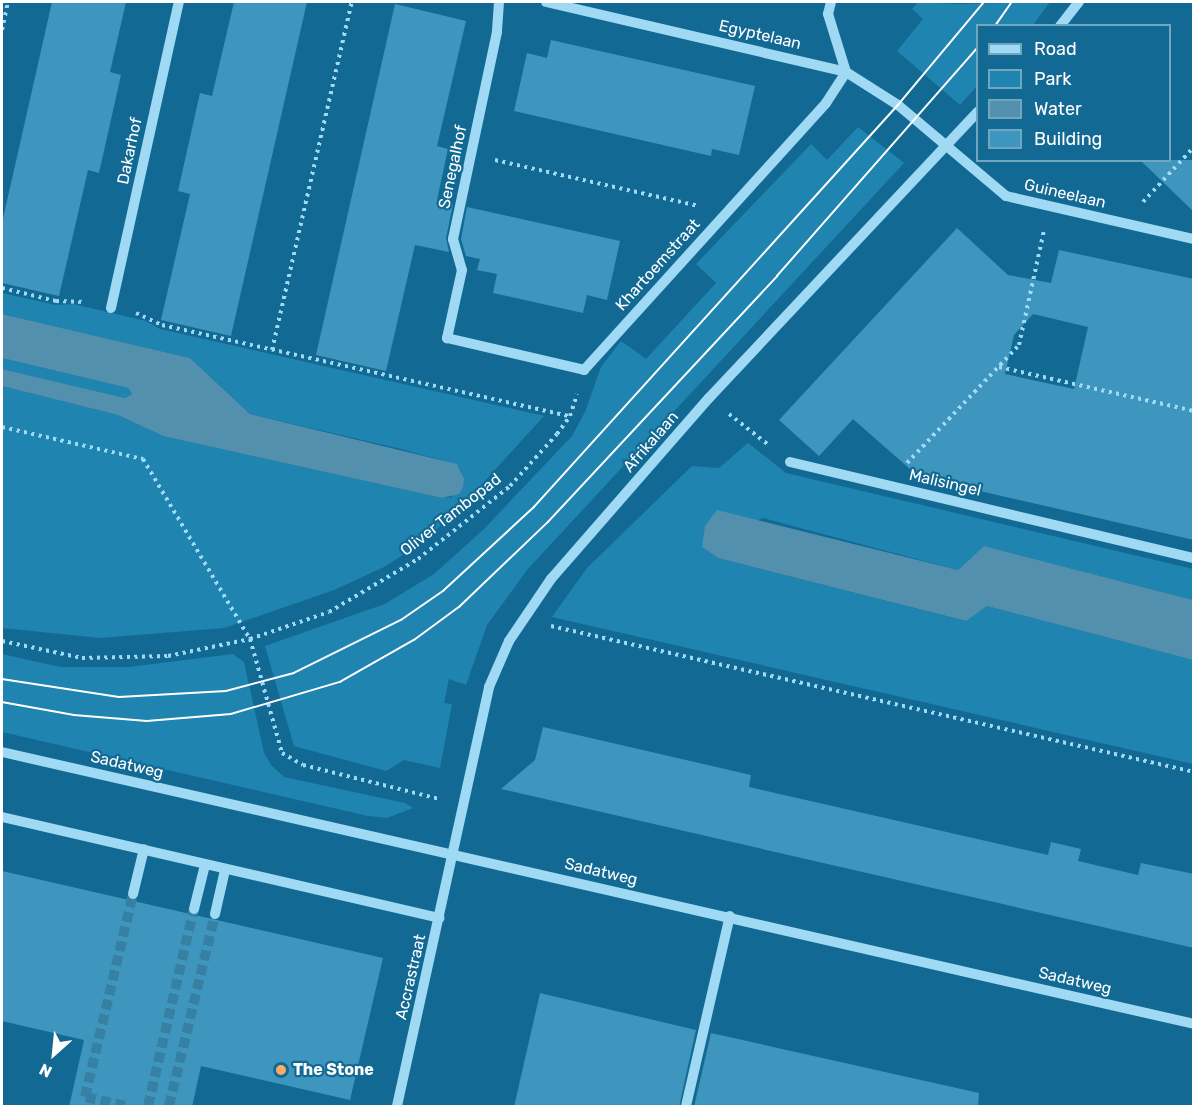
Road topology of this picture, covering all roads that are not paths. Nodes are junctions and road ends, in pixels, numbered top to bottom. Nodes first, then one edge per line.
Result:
1 (179, 2) edge
2 (499, 2) edge
3 (546, 2) edge
4 (831, 2) edge
5 (1079, 2) edge
6 (1062, 24) edge
7 (846, 72) junction
8 (976, 114) edge
9 (946, 145) junction
10 (1194, 239) edge
11 (111, 308) road end
12 (584, 370) joint
13 (790, 462) road end
14 (1194, 558) edge
15 (2, 752) edge
16 (2, 817) edge
17 (144, 849) junction
18 (453, 854) junction
19 (205, 865) junction
20 (225, 870) junction
21 (133, 894) tunnel mouth
22 (194, 909) tunnel mouth
23 (214, 914) tunnel mouth
24 (730, 916) junction
25 (440, 918) junction
26 (1194, 1024) edge
27 (397, 1107) edge
28 (686, 1107) edge

1 - 11 street, Dakarhof
2 - 12 street, Senegalhof
3 - 7 street, Egyptelaan
4 - 7 street
5 - 6 street
7 - 9 street, Egyptelaan
7 - 12 street, Khartoemstraat
8 - 9 street, Afrikalaan
9 - 10 street, Guineelaan
9 - 18 street, Afrikalaan
13 - 14 street, Malisingel
15 - 18 street, Sadatweg
16 - 17 street
17 - 19 street
17 - 21 street
18 - 24 street, Sadatweg
18 - 25 street, Accrastraat
19 - 20 street
19 - 22 street
20 - 23 street
20 - 25 street
24 - 26 street, Sadatweg
24 - 28 street
25 - 27 street, Accrastraat

